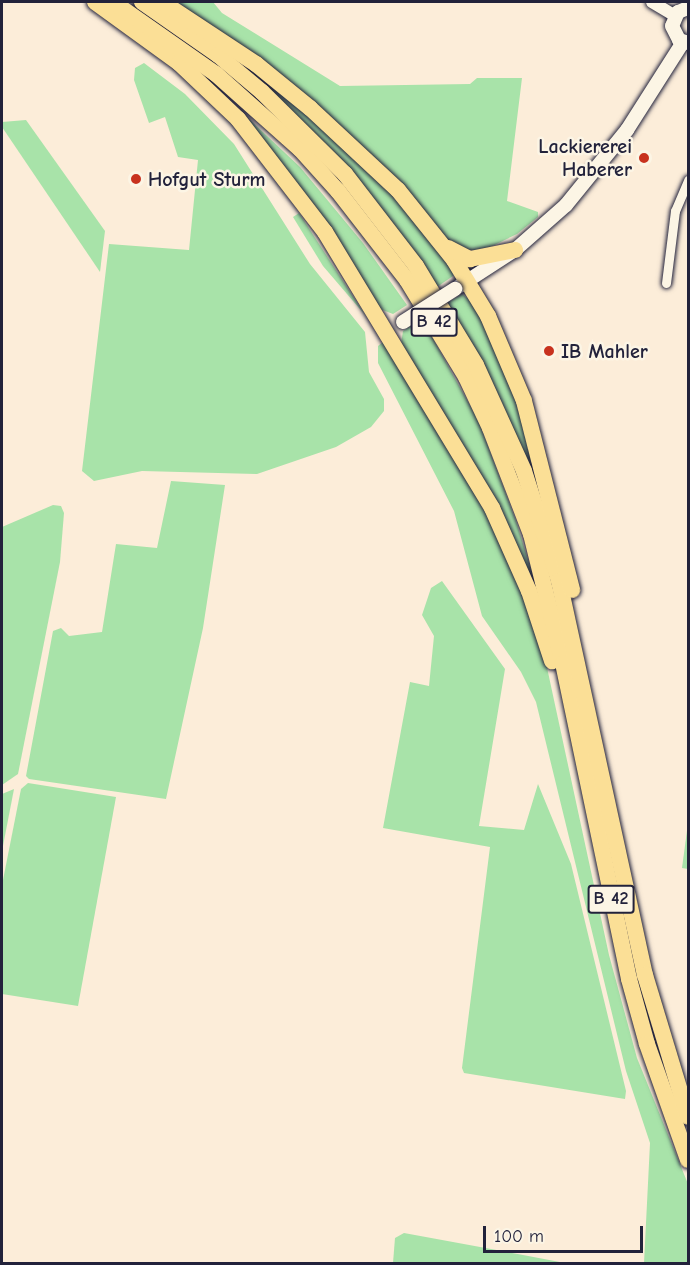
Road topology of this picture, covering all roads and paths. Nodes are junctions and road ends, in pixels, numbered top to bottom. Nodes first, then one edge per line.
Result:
1 (95, 2) edge
2 (113, 2) edge
3 (142, 2) edge
4 (162, 2) edge
5 (652, 2) edge
6 (688, 8) edge
7 (675, 16) junction
8 (686, 43) edge
9 (688, 180) edge
10 (442, 243) junction
11 (515, 250) junction
12 (666, 283) dead end
13 (462, 285) junction
14 (387, 331) junction
15 (584, 687) junction
16 (581, 753) junction
17 (688, 1117) edge
18 (688, 1161) edge

1 - 14 highway
2 - 16 highway, B 42
3 - 15 highway, B 42
4 - 10 highway
5 - 7 street
6 - 7 main road
7 - 8 main road
8 - 11 main road
9 - 12 street
10 - 11 highway
10 - 13 highway
11 - 13 main road
13 - 14 main road, bridge
13 - 15 highway
14 - 16 highway
15 - 17 highway, B 42
16 - 18 highway, B 42

